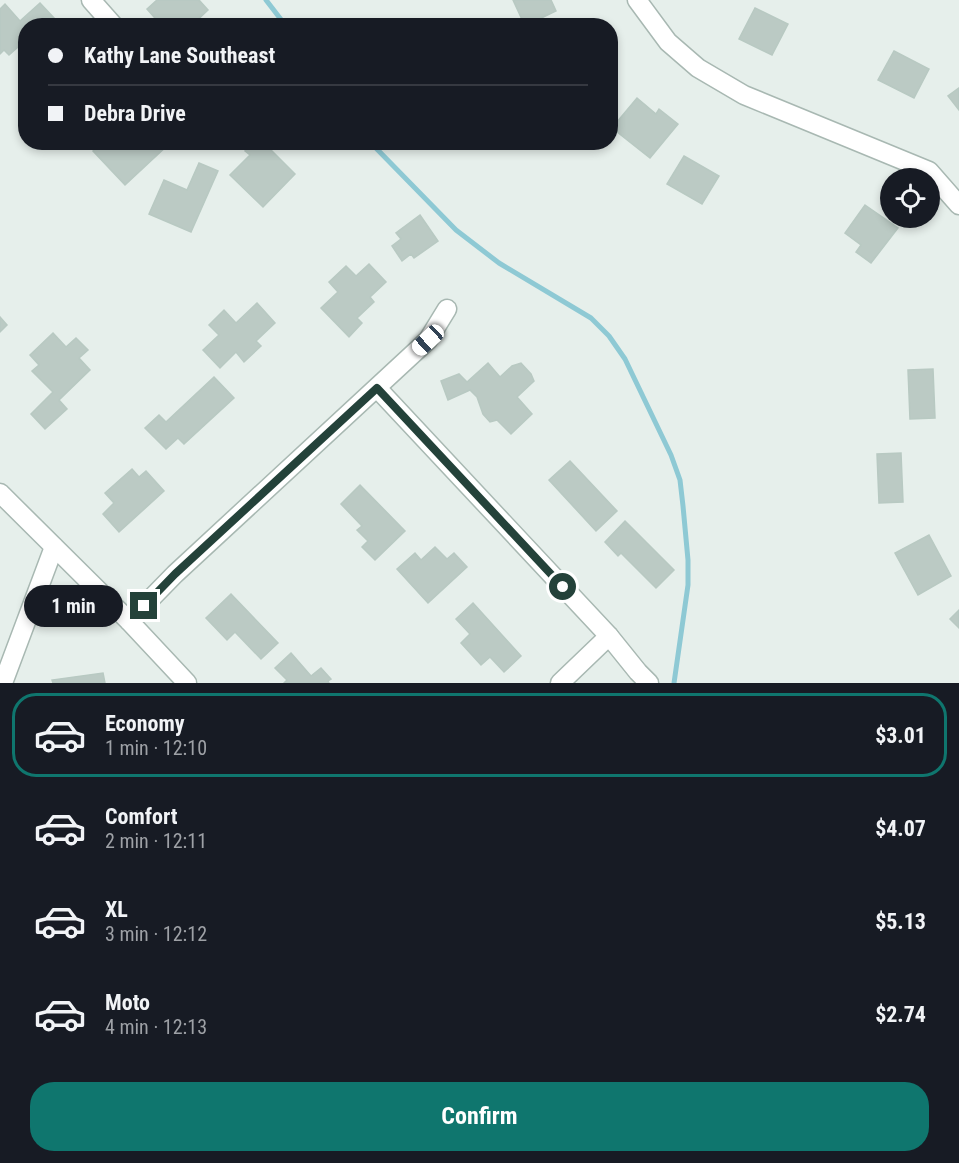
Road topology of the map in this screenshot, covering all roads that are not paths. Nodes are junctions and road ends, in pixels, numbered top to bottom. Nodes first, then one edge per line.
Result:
1 (91, 0) edge
2 (637, 0) edge
3 (107, 18) edge
4 (959, 205) edge
5 (447, 309) dead end
6 (377, 388) junction
7 (0, 493) edge
8 (54, 547) junction
9 (129, 621) junction
10 (609, 636) junction
11 (3, 683) edge
12 (187, 683) edge
13 (560, 683) edge
14 (649, 683) edge

1 - 3 street
2 - 4 street
5 - 6 street
6 - 9 street
6 - 10 street
7 - 8 street
8 - 9 street
8 - 11 street
9 - 12 street
10 - 13 street
10 - 14 street

